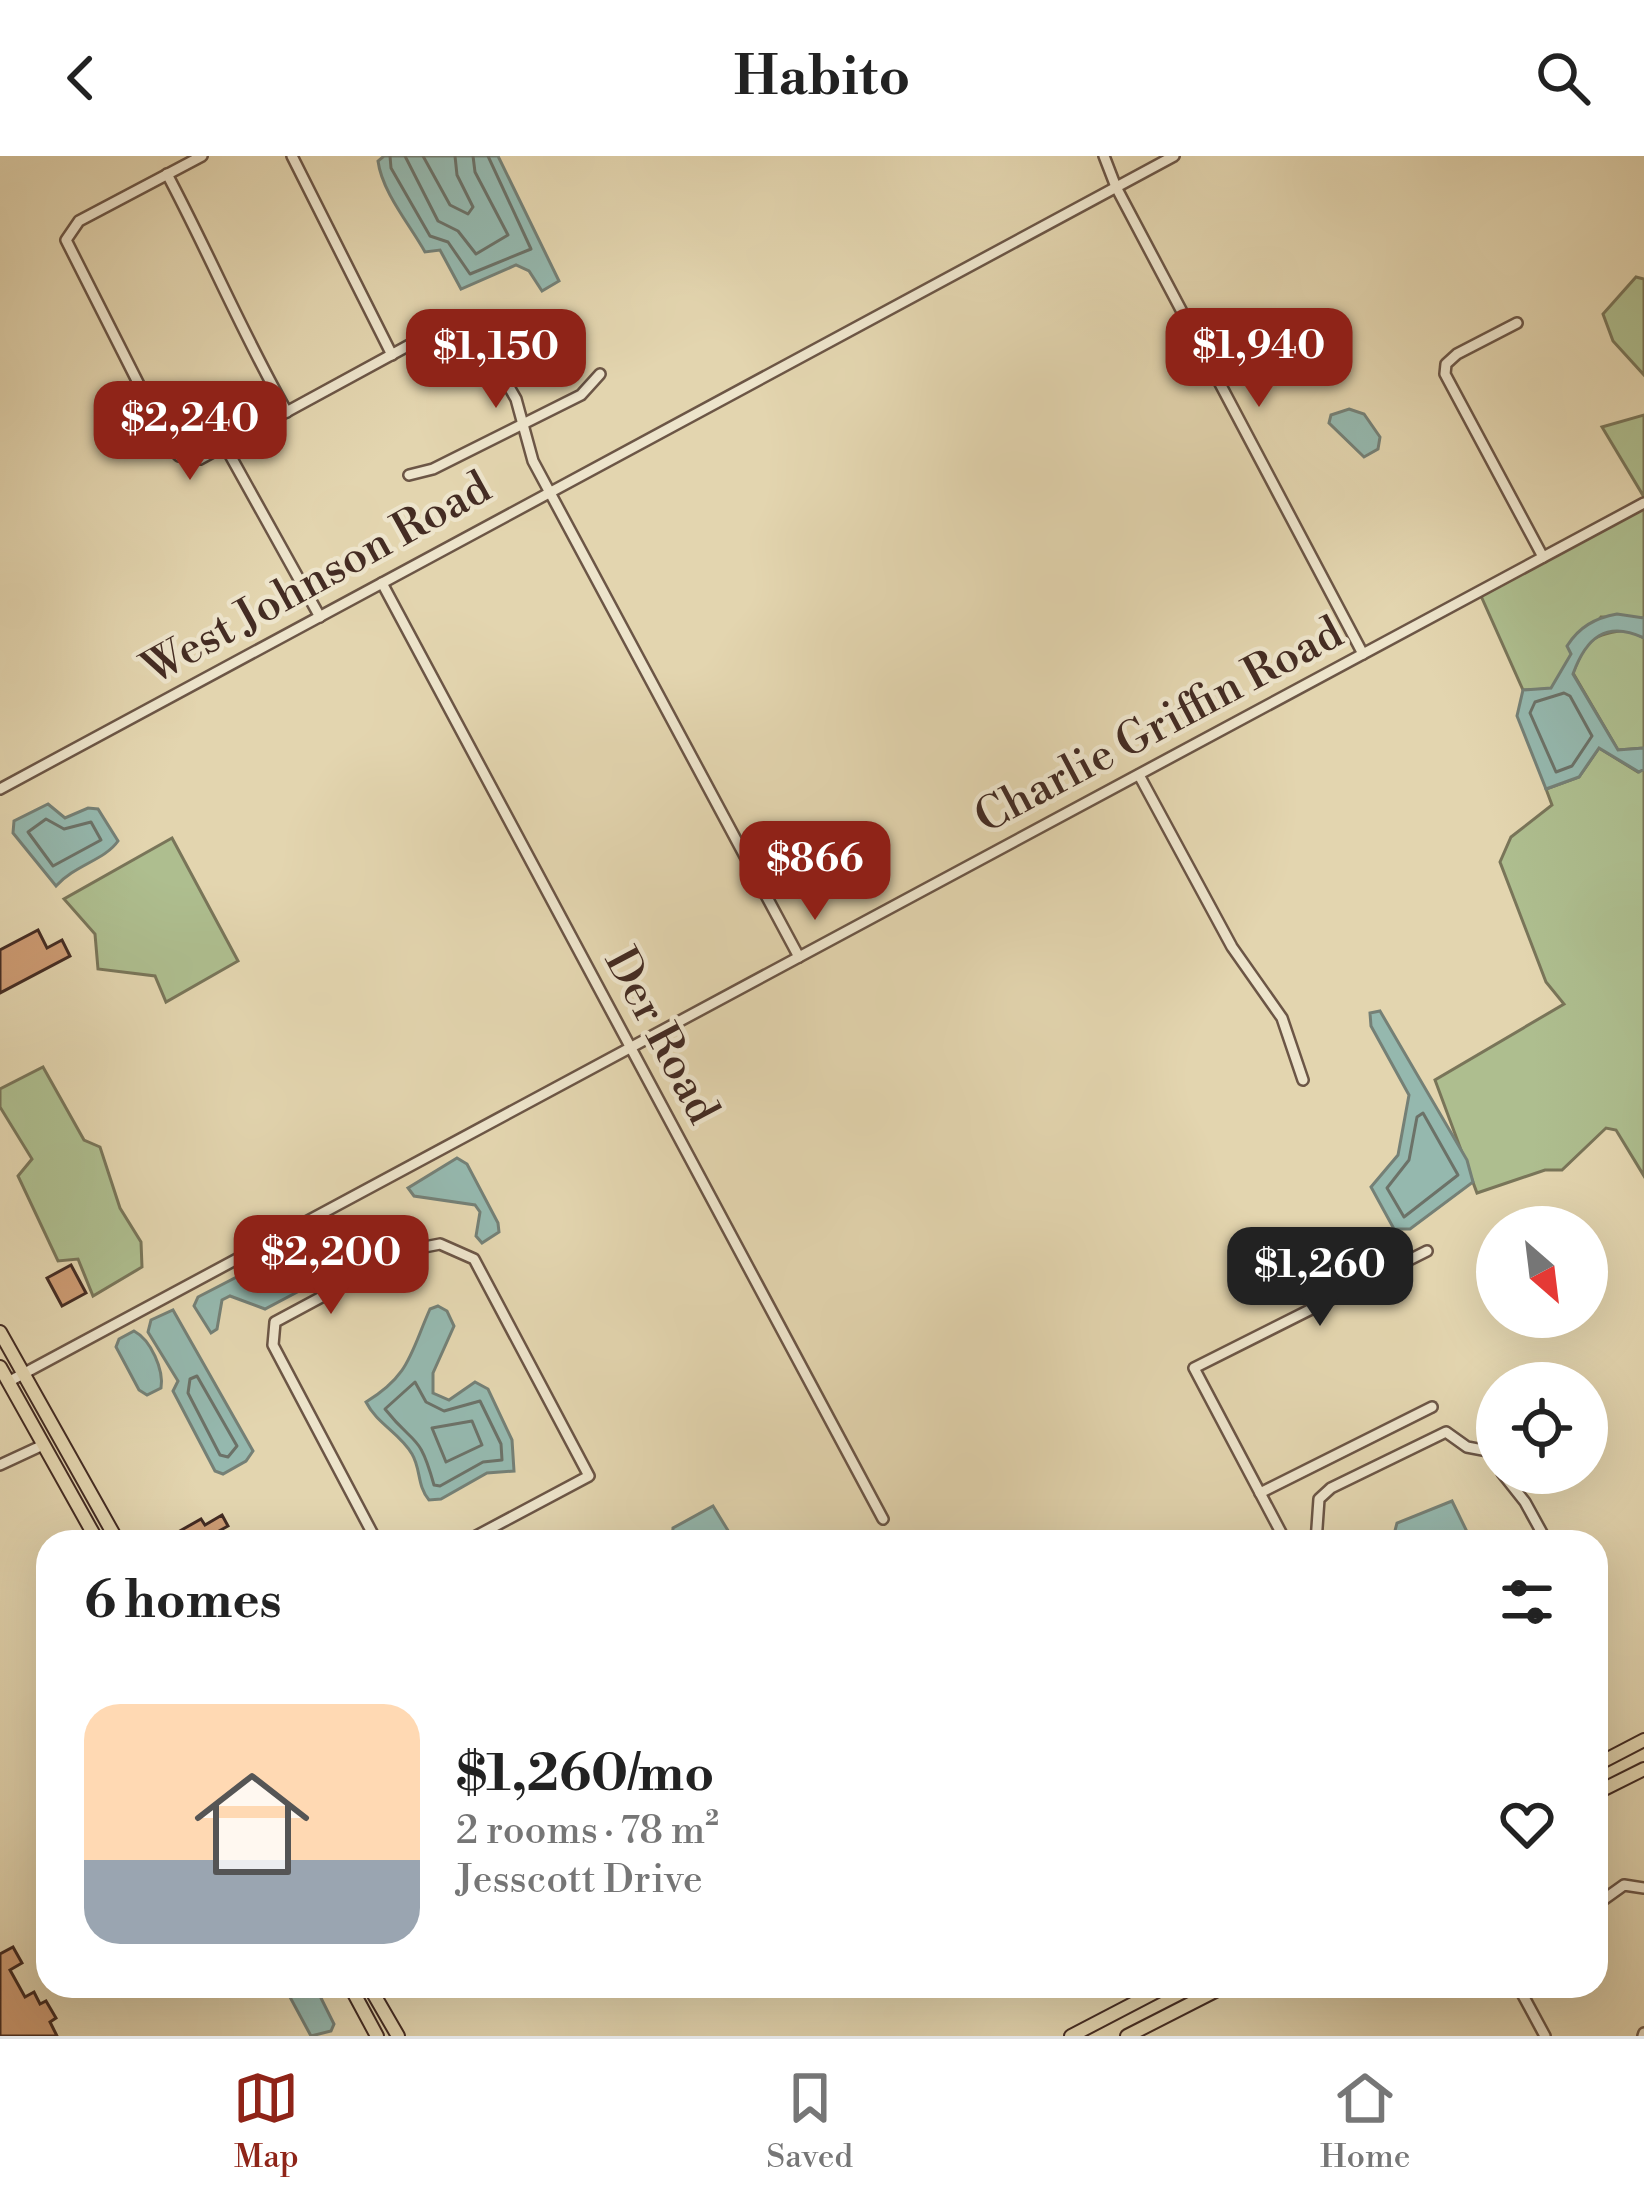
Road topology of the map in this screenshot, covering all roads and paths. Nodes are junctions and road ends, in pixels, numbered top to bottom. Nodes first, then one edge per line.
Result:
1 (202, 156) edge
2 (292, 156) edge
3 (1104, 156) edge
4 (1174, 156) edge
5 (167, 174) junction
6 (1116, 188) junction
7 (1517, 323) dead end
8 (392, 355) junction
9 (600, 374) dead end
10 (287, 412) junction
11 (524, 425) junction
12 (225, 446) junction
13 (409, 475) dead end
14 (549, 490) junction
15 (1644, 502) edge
16 (1543, 557) junction
17 (382, 583) junction
18 (320, 616) junction
19 (1364, 654) junction
20 (1139, 775) junction
21 (0, 789) edge
22 (799, 957) junction
23 (631, 1048) junction
24 (1303, 1080) dead end
25 (298, 1227) junction
26 (1427, 1251) dead end
27 (334, 1291) junction
28 (0, 1332) edge
29 (0, 1366) edge
30 (22, 1374) junction
31 (8, 1382) junction
32 (1432, 1407) dead end
33 (43, 1444) junction
34 (1476, 1449) edge
35 (0, 1466) edge
36 (1260, 1492) junction
37 (1519, 1494) edge
38 (883, 1519) dead end
39 (91, 1530) edge
40 (111, 1530) edge
41 (370, 1530) edge
42 (488, 1530) edge
43 (1280, 1530) edge
44 (1317, 1530) edge
45 (1540, 1530) edge
46 (1644, 1740) edge
47 (1608, 1760) edge
48 (1644, 1768) edge
49 (1608, 1787) edge
50 (1644, 1888) edge
51 (1608, 1896) edge
52 (356, 1998) edge
53 (376, 1998) edge
54 (1144, 1998) edge
55 (1201, 1998) edge
56 (1524, 1998) edge
57 (1110, 2016) junction
58 (380, 2036) edge
59 (398, 2036) edge
60 (1071, 2036) edge
61 (1097, 2036) edge
62 (1127, 2036) edge
63 (1545, 2036) edge

1 - 5 street
2 - 8 street
3 - 6 street
4 - 6 street, West Johnson Road
5 - 10 street
5 - 12 street
6 - 14 street, West Johnson Road
6 - 19 street
7 - 16 street
8 - 10 street
8 - 11 street
9 - 11 street
10 - 12 street
11 - 13 street
11 - 14 street
12 - 18 street
14 - 17 street, West Johnson Road
14 - 22 street
15 - 16 street, Charlie Griffin Road
16 - 19 street, Charlie Griffin Road
17 - 18 street, West Johnson Road
17 - 23 street, Der Road
18 - 21 street, West Johnson Road
19 - 20 street, Charlie Griffin Road
20 - 22 street, Charlie Griffin Road
20 - 24 street
22 - 23 street, Charlie Griffin Road
23 - 25 street, Charlie Griffin Road
23 - 38 street, Der Road
25 - 27 street
25 - 30 street, Charlie Griffin Road
26 - 36 street
27 - 41 street
27 - 42 street
28 - 30 main road
29 - 31 main road
30 - 31 street, Charlie Griffin Road
30 - 40 main road
31 - 33 main road
32 - 36 street
33 - 35 street
33 - 39 main road
34 - 44 street
36 - 43 street
37 - 45 street
46 - 47 main road
48 - 49 main road
50 - 51 street
52 - 58 main road
53 - 59 main road
54 - 57 main road
55 - 62 main road
56 - 63 street
57 - 60 main road
57 - 61 main road

